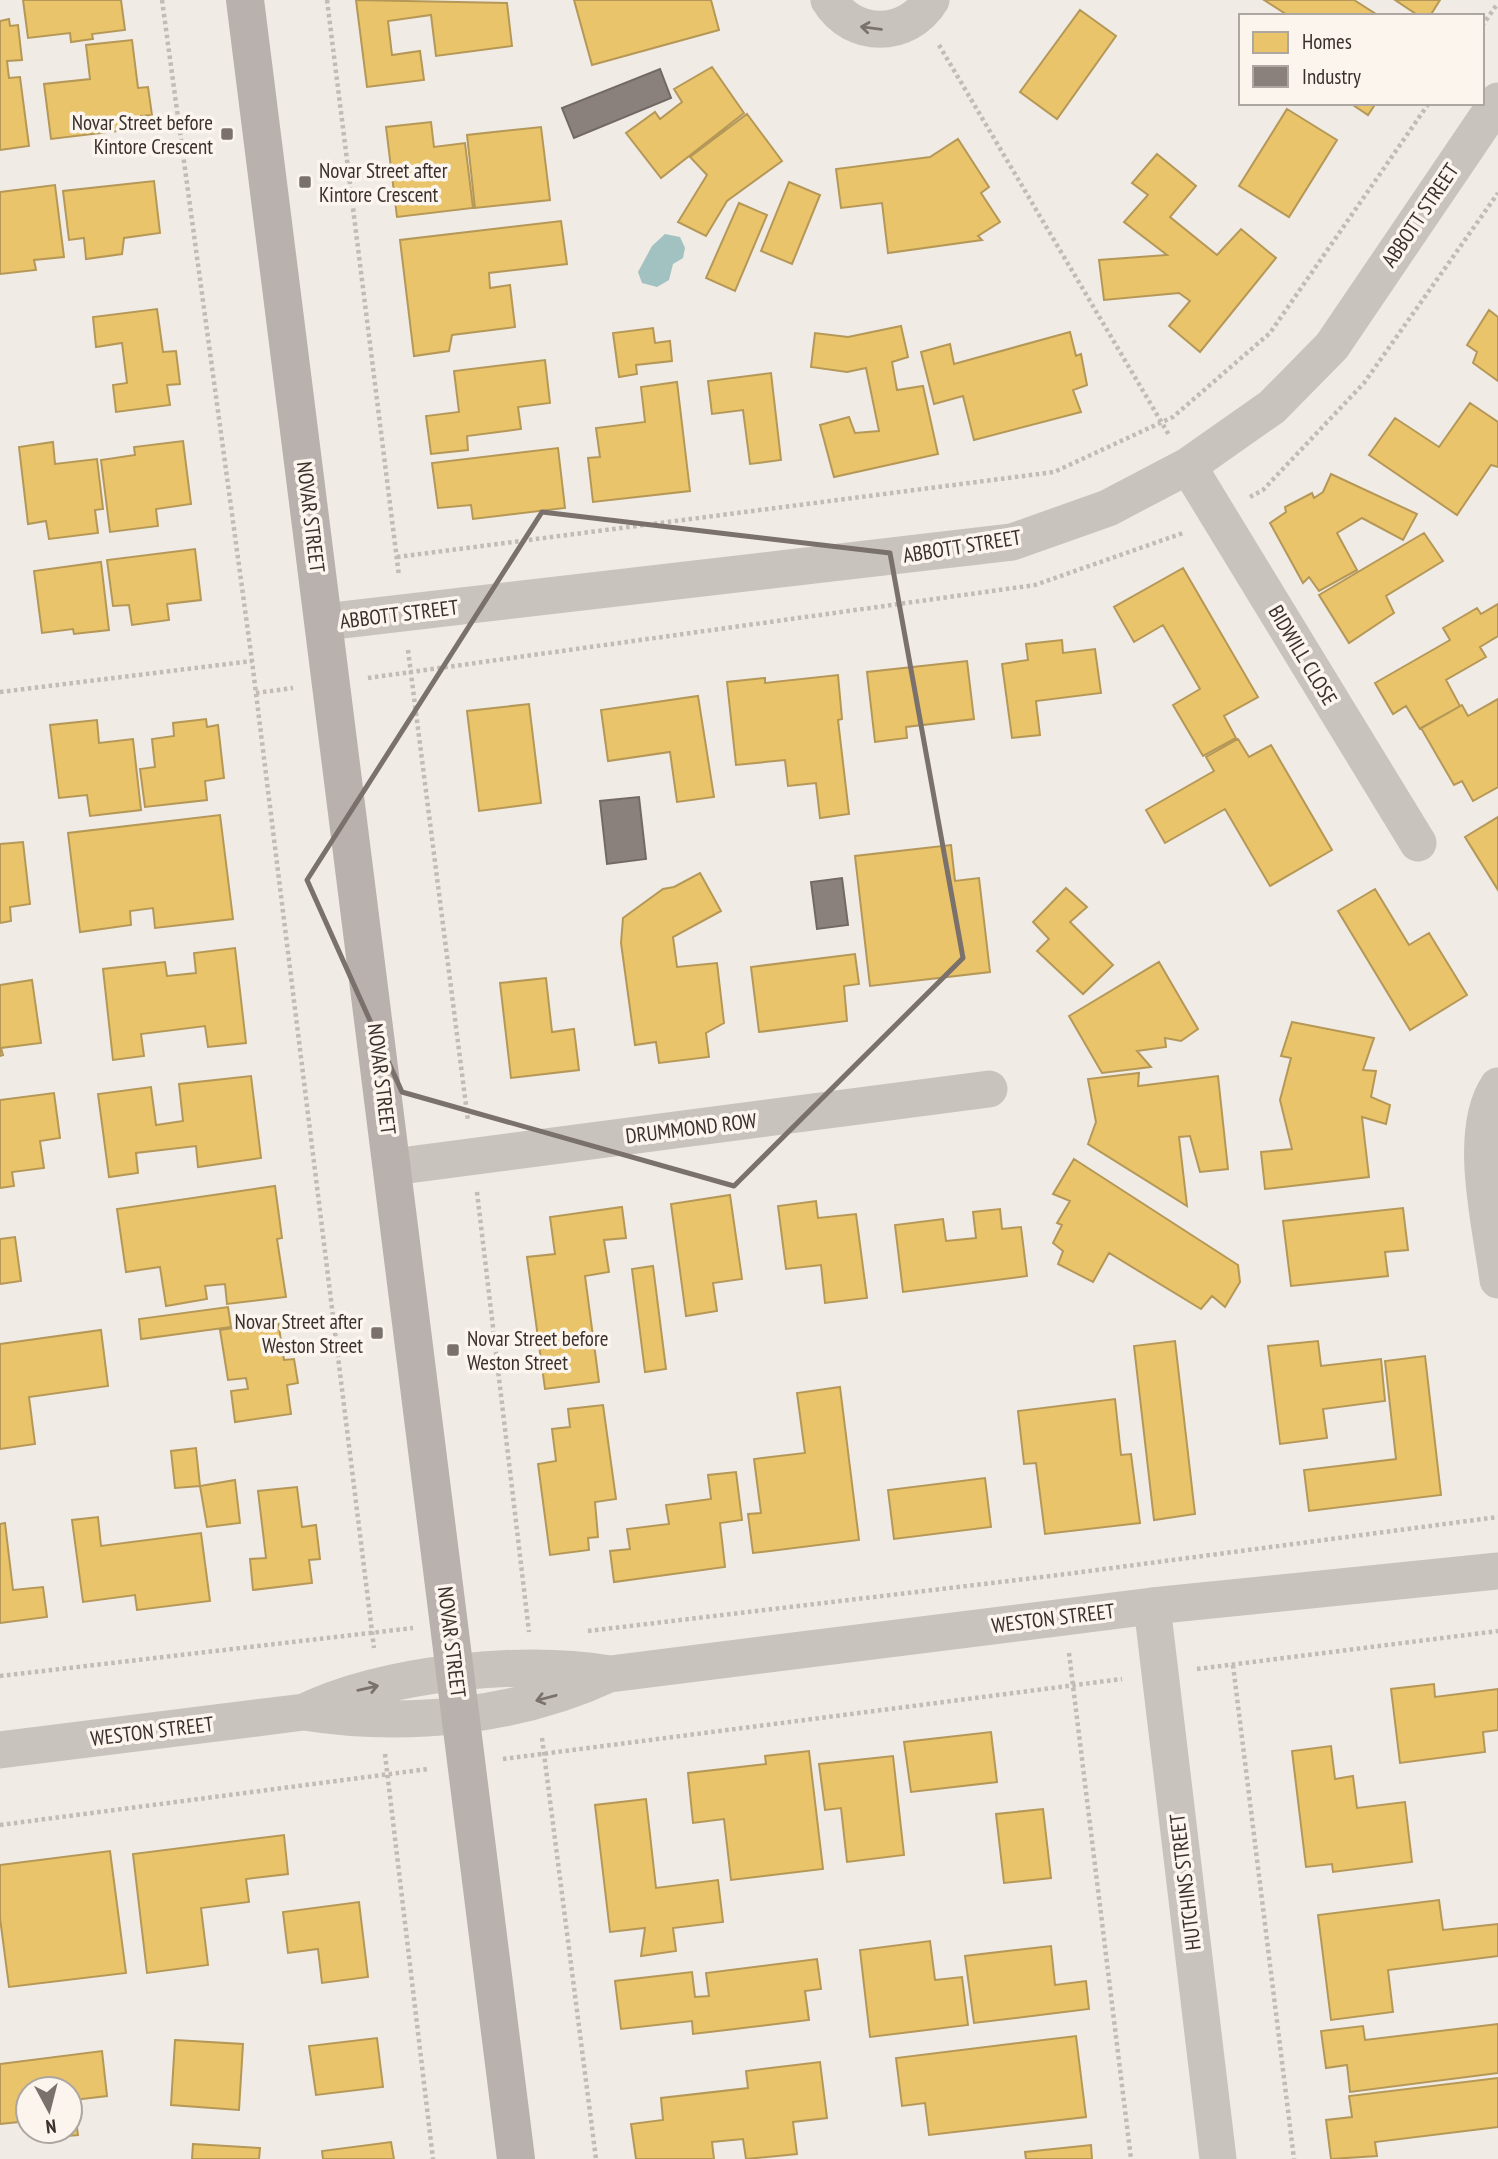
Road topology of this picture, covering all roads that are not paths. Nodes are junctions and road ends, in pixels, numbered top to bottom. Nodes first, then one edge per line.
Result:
1 (245, 0) edge
2 (829, 0) edge
3 (926, 7) edge
4 (1498, 101) edge
5 (1188, 466) junction
6 (325, 622) junction
7 (1418, 843) dead end
8 (1498, 1086) edge
9 (989, 1089) dead end
10 (393, 1167) junction
11 (1498, 1280) edge
12 (1498, 1571) edge
13 (1152, 1606) junction
14 (457, 1675) junction
15 (535, 1684) junction
16 (380, 1702) junction
17 (461, 1714) junction
18 (0, 1750) edge
19 (516, 2159) edge
20 (1218, 2159) edge

1 - 6 main road, NOVAR STREET
3 -> 2 street
4 - 5 street, ABBOTT STREET
5 - 6 street, ABBOTT STREET
5 - 7 street, BIDWILL CLOSE
6 - 10 main road, NOVAR STREET
8 - 11 street
9 - 10 street, DRUMMOND ROW
10 - 14 main road, NOVAR STREET
12 - 13 street, WESTON STREET
13 - 15 street, WESTON STREET
13 - 20 street, HUTCHINS STREET
14 - 15 street, WESTON STREET
16 -> 14 street, WESTON STREET
14 - 17 main road, NOVAR STREET
15 -> 17 street, WESTON STREET
16 - 17 street, WESTON STREET
16 - 18 street, WESTON STREET
17 - 19 main road, NOVAR STREET

